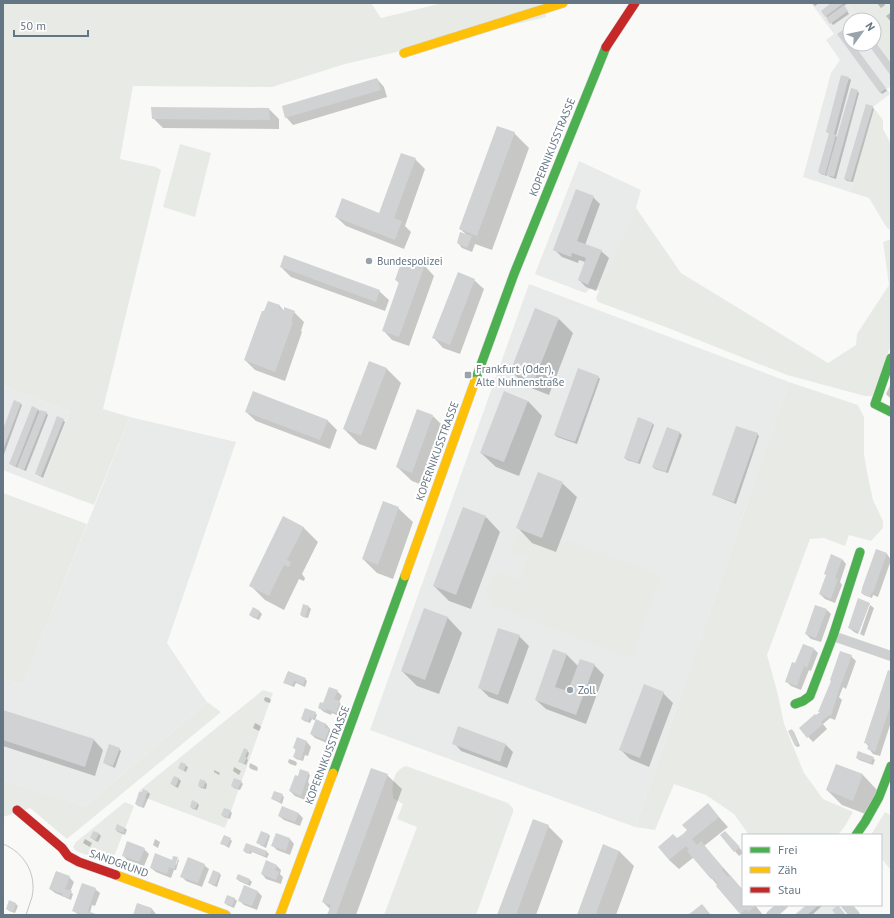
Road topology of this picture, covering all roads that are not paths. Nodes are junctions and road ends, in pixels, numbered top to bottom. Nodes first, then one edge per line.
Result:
1 (563, 3) edge
2 (635, 3) edge
3 (404, 54) dead end
4 (891, 358) edge
5 (891, 412) edge
6 (860, 552) dead end
7 (833, 636) junction
8 (891, 656) edge
9 (795, 704) dead end
10 (891, 766) edge
11 (17, 810) dead end
12 (857, 834) edge
13 (782, 906) edge
14 (847, 906) edge
15 (226, 915) edge
16 (280, 915) edge
17 (771, 915) edge
18 (855, 915) edge

1 - 3 main road
2 - 16 main road, KOPERNIKUSSTRASSE
4 - 5 main road
6 - 7 main road
7 - 8 street
7 - 9 main road
10 - 12 main road
11 - 15 main road, SANDGRUND
13 - 17 street
14 - 18 street

